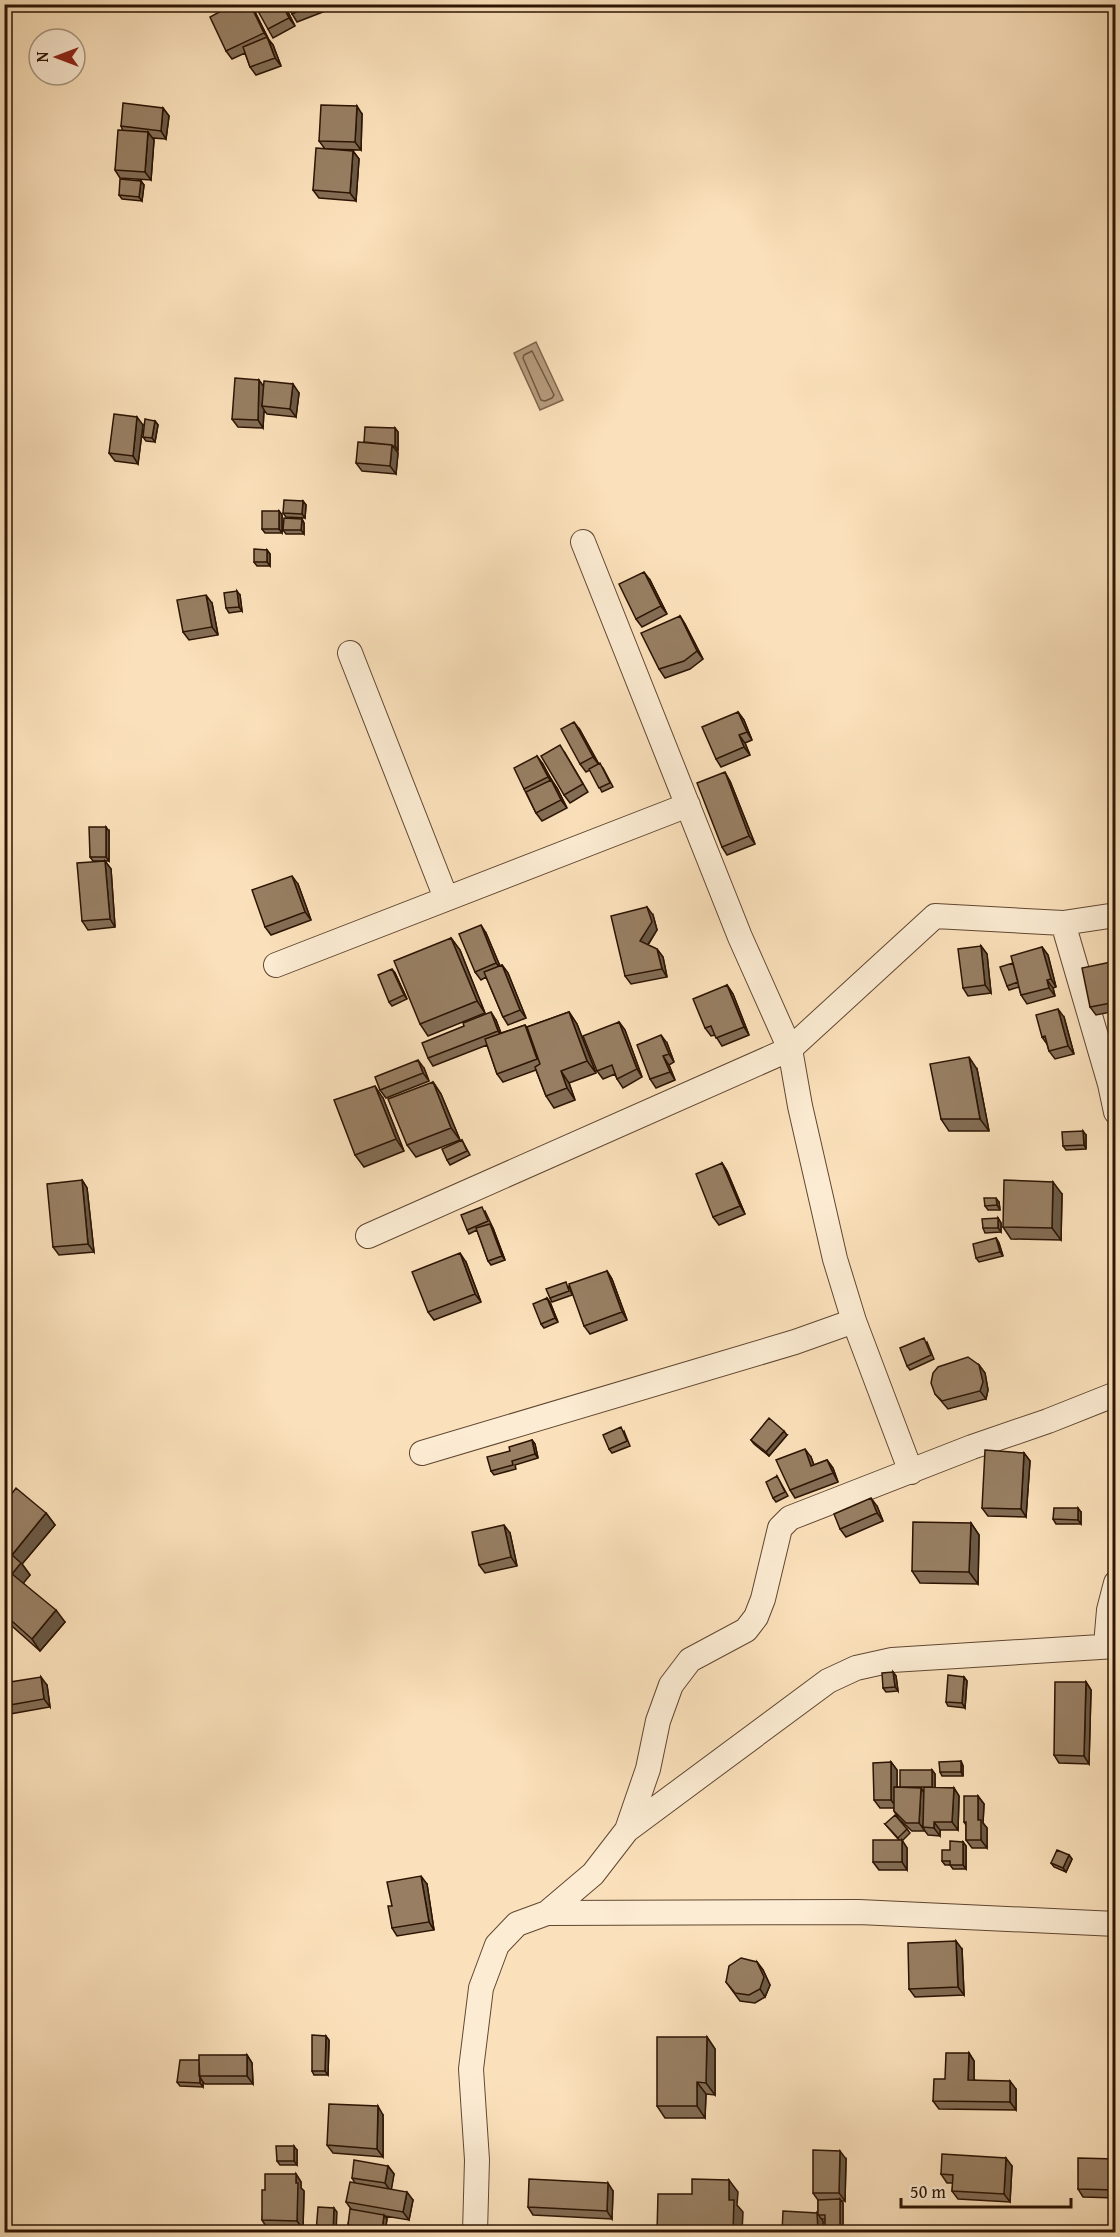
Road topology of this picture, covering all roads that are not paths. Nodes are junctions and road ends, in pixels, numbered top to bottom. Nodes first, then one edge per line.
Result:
1 (583, 542) dead end
2 (350, 653) dead end
3 (688, 805) junction
4 (446, 898) junction
5 (1116, 915) edge
6 (1063, 923) junction
7 (276, 965) dead end
8 (790, 1048) junction
9 (1116, 1112) edge
10 (368, 1236) dead end
11 (854, 1321) junction
12 (1116, 1394) edge
13 (422, 1453) dead end
14 (911, 1472) junction
15 (1116, 1583) edge
16 (1111, 1645) edge
17 (627, 1830) junction
18 (547, 1913) junction
19 (1116, 1924) edge
20 (475, 2232) edge

1 - 3 street
2 - 4 street
3 - 4 street
3 - 8 street
4 - 7 street
5 - 6 street
6 - 8 street
6 - 9 street
8 - 10 street
8 - 11 street
11 - 13 street
11 - 14 street
12 - 14 street
14 - 17 street
15 - 16 street
16 - 17 street
17 - 18 street
18 - 19 street
18 - 20 street

